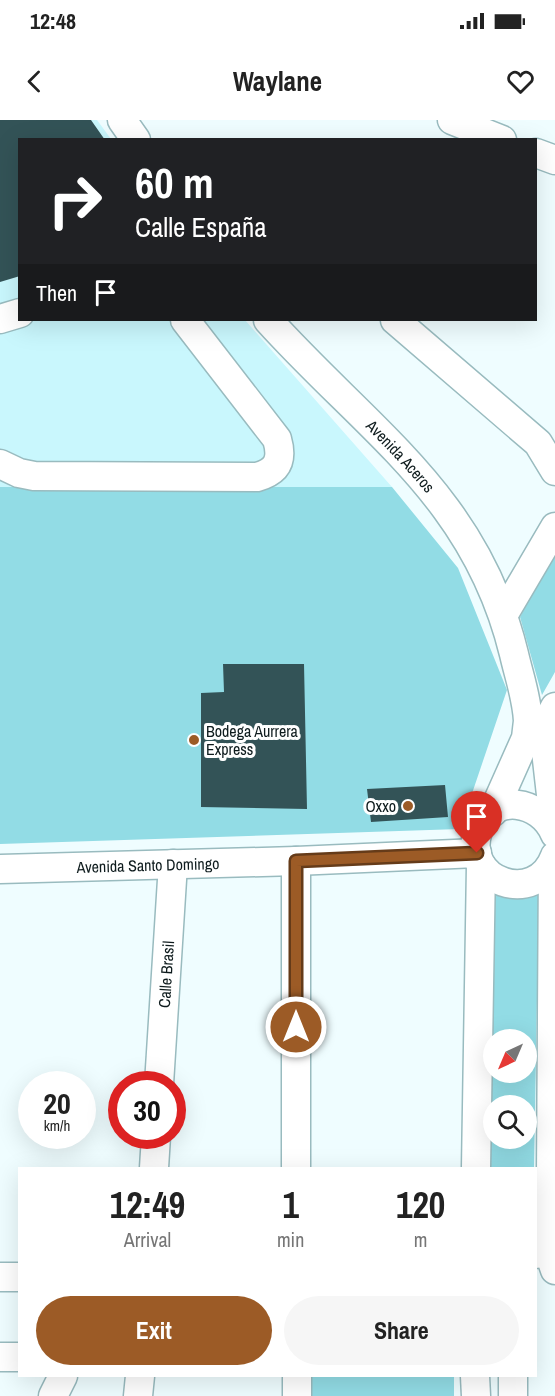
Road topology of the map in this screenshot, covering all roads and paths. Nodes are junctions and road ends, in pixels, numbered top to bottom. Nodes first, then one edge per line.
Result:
1 (122, 120) edge
2 (452, 120) edge
3 (135, 138) edge
4 (497, 138) edge
5 (537, 153) edge
6 (555, 160) edge
7 (18, 314) edge
8 (0, 319) edge
9 (185, 321) edge
10 (269, 321) edge
11 (396, 321) edge
12 (0, 464) edge
13 (555, 471) edge
14 (555, 527) edge
15 (504, 614) junction
16 (543, 718) edge
17 (493, 812) junction
18 (555, 845) edge
19 (479, 859) junction
20 (296, 861) junction
21 (173, 864) junction
22 (0, 869) edge
23 (553, 974) edge
24 (160, 1071) edge
25 (552, 1106) edge
26 (155, 1149) edge
27 (153, 1167) edge
28 (296, 1167) edge
29 (477, 1167) edge
30 (544, 1241) edge
31 (555, 1270) edge
32 (0, 1277) edge
33 (18, 1277) edge
34 (0, 1357) edge
35 (18, 1357) edge
36 (62, 1377) edge
37 (140, 1377) edge
38 (297, 1377) edge
39 (475, 1377) edge
40 (513, 1377) edge
41 (53, 1396) edge
42 (138, 1396) edge
43 (297, 1396) edge
44 (476, 1396) edge
45 (513, 1396) edge

1 - 3 street
2 - 4 street
5 - 6 street
7 - 8 street
9 - 12 street
10 - 15 street, Avenida Aceros
11 - 13 street
14 - 15 street
15 - 16 street, Avenida Aceros
16 - 17 street
16 - 18 street, Avenida Aceros
17 - 18 street
17 - 19 street
18 - 19 street
18 - 23 street, Avenida Aceros
19 - 20 street, Avenida Santo Domingo
19 - 29 street
20 - 21 street, Avenida Santo Domingo
20 - 28 street
21 - 22 street, Avenida Santo Domingo
21 - 24 street, Calle Brasil
23 - 25 street, Avenida Aceros
25 - 30 street, Avenida Aceros
26 - 27 street
30 - 31 street
32 - 33 street
34 - 35 street
36 - 41 street
37 - 42 street
38 - 43 street
39 - 44 street
40 - 45 street

